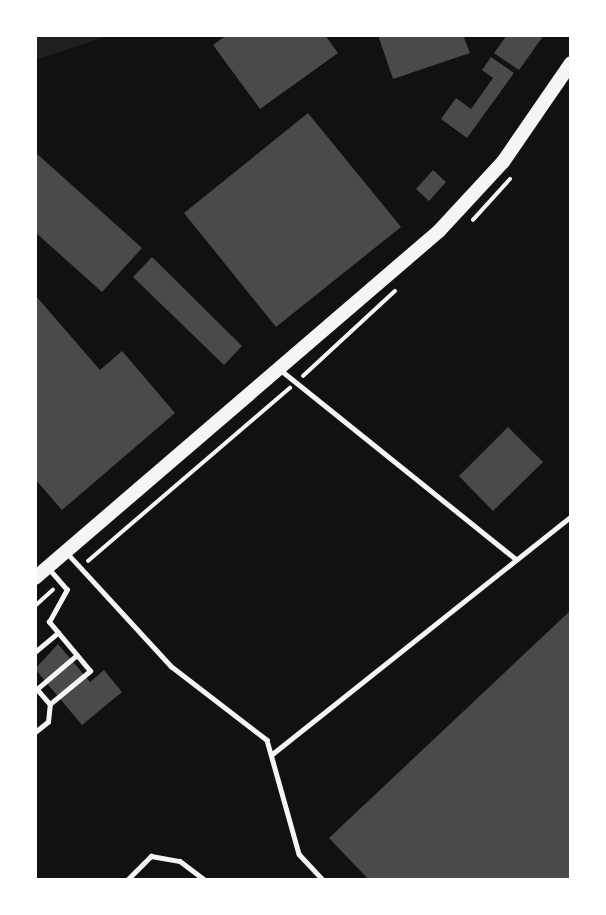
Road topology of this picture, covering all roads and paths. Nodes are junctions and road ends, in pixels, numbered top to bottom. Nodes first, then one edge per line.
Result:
1 (571, 63) edge
2 (282, 370) junction
3 (571, 516) edge
4 (66, 552) junction
5 (516, 559) junction
6 (48, 567) junction
7 (35, 578) edge
8 (58, 633) junction
9 (35, 652) edge
10 (77, 655) junction
11 (36, 688) edge
12 (50, 704) junction
13 (35, 732) edge
14 (271, 755) junction
15 (127, 880) edge
16 (205, 880) edge
17 (323, 880) edge

1 - 2 main road
2 - 4 main road
2 - 5 lane
3 - 5 lane
4 - 6 main road
4 - 14 lane
5 - 14 lane
6 - 7 main road
6 - 8 lane
8 - 9 lane
8 - 10 lane
10 - 11 lane
10 - 12 lane
11 - 12 lane
12 - 13 lane
14 - 17 lane
15 - 16 lane

